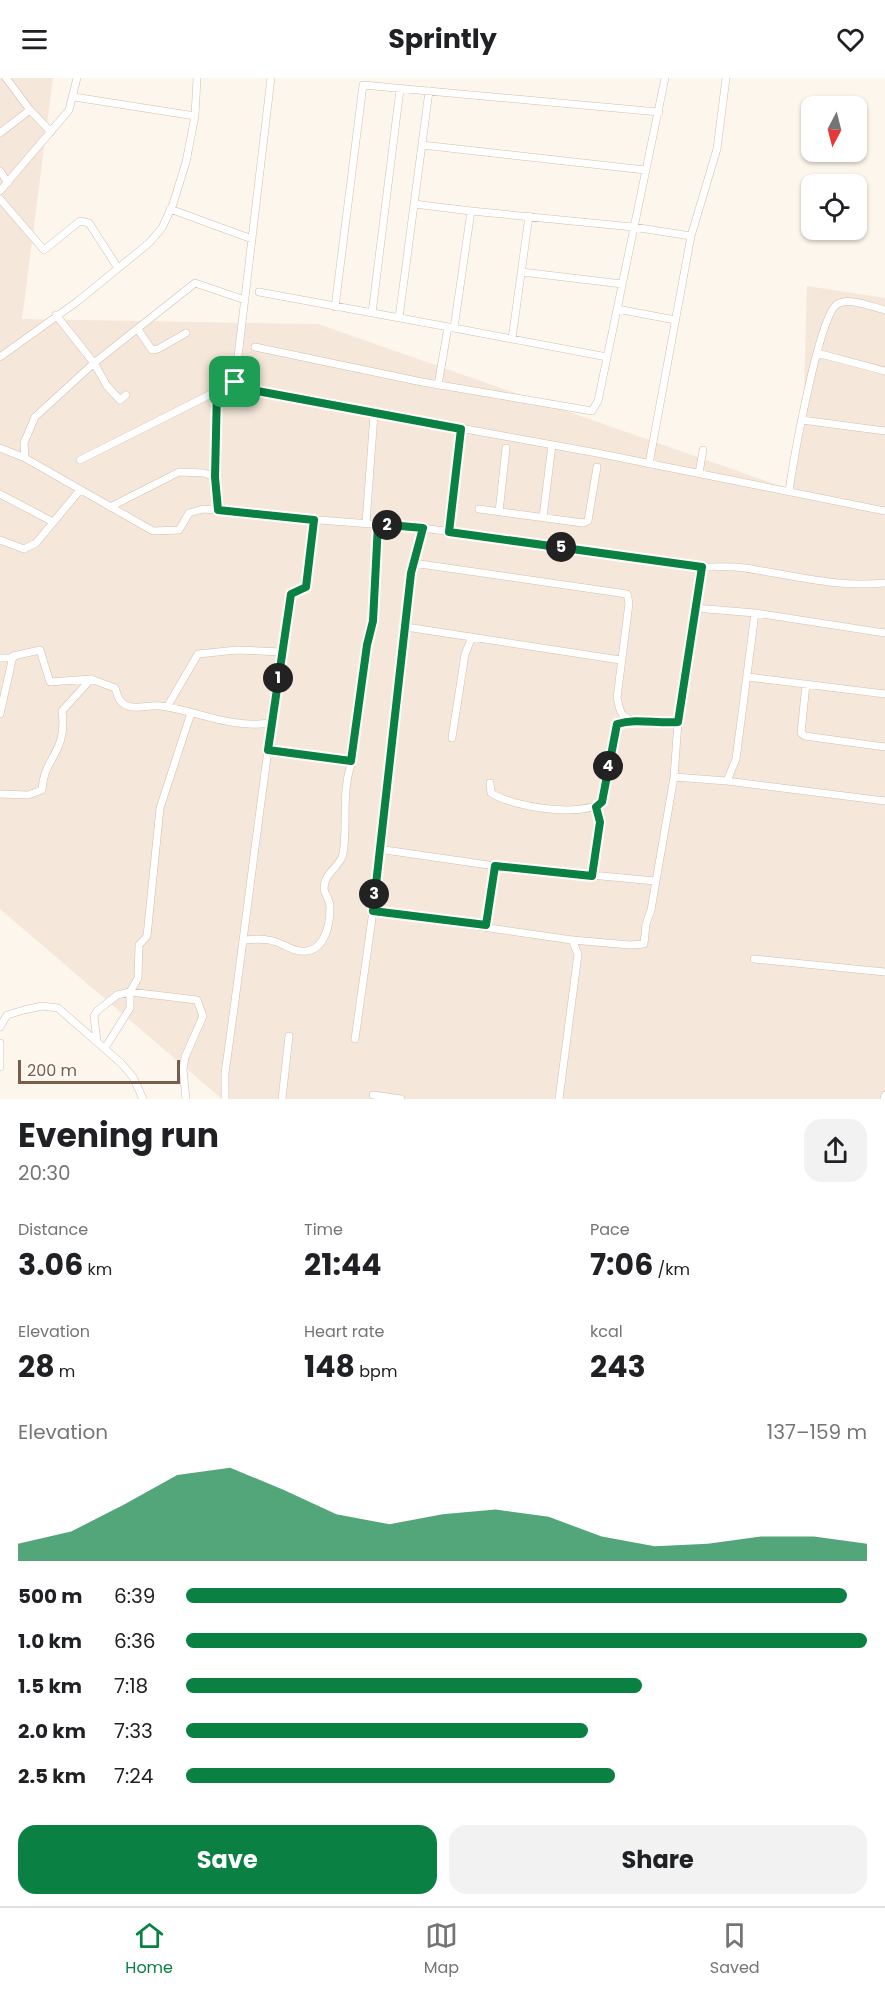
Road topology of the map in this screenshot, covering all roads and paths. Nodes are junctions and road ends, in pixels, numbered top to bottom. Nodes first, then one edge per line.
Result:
1 (7, 78) edge
2 (76, 78) edge
3 (197, 78) edge
4 (271, 78) edge
5 (666, 78) edge
6 (726, 78) edge
7 (0, 84) edge
8 (400, 89) junction
9 (429, 91) junction
10 (74, 97) junction
11 (30, 110) junction
12 (659, 112) junction
13 (195, 116) junction
14 (51, 132) junction
15 (0, 133) edge
16 (422, 145) junction
17 (645, 170) junction
18 (0, 171) edge
19 (8, 183) junction
20 (0, 191) edge
21 (0, 199) edge
22 (414, 204) junction
23 (170, 209) junction
24 (471, 211) junction
25 (529, 216) junction
26 (633, 227) junction
27 (691, 236) junction
28 (252, 239) junction
29 (118, 268) junction
30 (522, 272) junction
31 (622, 284) junction
32 (259, 292) dead end
33 (245, 300) junction
34 (335, 306) junction
35 (617, 309) junction
36 (885, 310) edge
37 (372, 313) junction
38 (56, 315) junction
39 (399, 318) junction
40 (675, 320) junction
41 (451, 328) junction
42 (139, 331) junction
43 (186, 333) dead end
44 (512, 339) junction
45 (255, 347) dead end
46 (817, 353) junction
47 (0, 357) edge
48 (607, 357) junction
49 (94, 363) junction
50 (885, 371) edge
51 (235, 382) junction
52 (438, 385) junction
53 (217, 391) junction
54 (126, 395) dead end
55 (374, 414) junction
56 (802, 420) junction
57 (461, 429) junction
58 (885, 431) edge
59 (552, 445) junction
60 (0, 448) edge
61 (506, 448) dead end
62 (703, 450) dead end
63 (25, 458) junction
64 (80, 460) dead end
65 (649, 464) junction
66 (597, 467) dead end
67 (699, 473) junction
68 (215, 477) junction
69 (80, 490) junction
70 (789, 492) junction
71 (0, 494) edge
72 (110, 507) junction
73 (479, 509) dead end
74 (218, 510) junction
75 (885, 511) edge
76 (499, 512) junction
77 (543, 518) junction
78 (314, 520) junction
79 (54, 522) junction
80 (366, 523) junction
81 (378, 524) junction
82 (423, 528) junction
83 (449, 532) junction
84 (0, 540) edge
85 (413, 562) junction
86 (702, 567) junction
87 (885, 583) edge
88 (695, 608) junction
89 (756, 613) junction
90 (406, 627) junction
91 (885, 633) edge
92 (472, 637) junction
93 (282, 652) junction
94 (0, 658) edge
95 (13, 658) junction
96 (621, 660) junction
97 (748, 677) junction
98 (91, 679) junction
99 (806, 684) junction
100 (885, 694) edge
101 (167, 707) junction
102 (191, 713) junction
103 (0, 714) edge
104 (633, 720) junction
105 (678, 722) junction
106 (270, 723) junction
107 (452, 738) dead end
108 (885, 747) edge
109 (268, 750) junction
110 (351, 761) junction
111 (674, 777) junction
112 (727, 780) junction
113 (490, 783) dead end
114 (0, 794) edge
115 (885, 801) edge
116 (596, 807) junction
117 (378, 849) junction
118 (495, 866) junction
119 (592, 876) junction
120 (655, 881) junction
121 (373, 911) junction
122 (486, 925) junction
123 (572, 939) junction
124 (244, 940) junction
125 (754, 959) dead end
126 (885, 972) edge
127 (130, 993) junction
128 (0, 1028) edge
129 (289, 1036) dead end
130 (355, 1039) dead end
131 (97, 1041) junction
132 (0, 1043) edge
133 (105, 1048) junction
134 (0, 1067) edge
135 (373, 1095) dead end
136 (143, 1099) edge
137 (186, 1099) edge
138 (225, 1099) edge
139 (282, 1099) edge
140 (401, 1099) edge
141 (559, 1099) edge

1 - 7 street
1 - 11 street
2 - 10 street
3 - 13 street
4 - 28 street
5 - 12 street
6 - 27 street
8 - 9 street
8 - 34 street
8 - 37 street
9 - 12 street
9 - 16 street
10 - 13 street
10 - 14 street
11 - 14 street
11 - 15 street
12 - 17 street
13 - 23 street
14 - 19 street
16 - 17 street
16 - 22 street
17 - 26 street
18 - 19 street
19 - 20 street
21 - 29 street
22 - 24 street
22 - 39 street
23 - 28 street
23 - 29 street
24 - 25 street
24 - 41 street
25 - 26 street
25 - 30 street
26 - 27 street
26 - 31 street
27 - 40 street
28 - 33 street
29 - 38 street
30 - 31 street
30 - 44 street
31 - 35 street
32 - 34 street
33 - 42 street
33 - 51 street
34 - 37 street
35 - 40 street
35 - 48 street
36 - 46 street
37 - 39 street
38 - 47 street
38 - 49 street
39 - 41 street
40 - 65 street
41 - 44 street
41 - 52 street
42 - 43 street
42 - 49 street
44 - 48 street
45 - 52 street
46 - 50 street
46 - 56 street
48 - 52 street
49 - 54 street
49 - 63 street
51 - 53 street
51 - 55 street
53 - 64 street
53 - 68 street
55 - 57 street
55 - 80 street
56 - 58 street
56 - 70 street
57 - 59 street
57 - 83 street
59 - 65 street
59 - 77 street
60 - 63 street
61 - 76 street
62 - 67 street
63 - 69 street
65 - 67 street
66 - 77 street
67 - 70 street
68 - 72 street
68 - 74 street
69 - 72 street
69 - 79 street
70 - 75 street
71 - 79 street
72 - 74 street
73 - 76 street
74 - 78 street
76 - 77 street
78 - 80 street
78 - 93 street
79 - 84 street
80 - 81 street
81 - 82 street
81 - 110 street
82 - 83 street
82 - 85 street
83 - 86 street
85 - 90 street
85 - 96 street
86 - 87 street
86 - 88 street
88 - 89 street
88 - 105 street
89 - 91 street
89 - 97 street
90 - 92 street
90 - 117 street
92 - 96 street
92 - 107 street
93 - 101 street
93 - 106 street
94 - 95 street
95 - 98 street
95 - 103 street
96 - 104 street
97 - 99 street
97 - 112 street
98 - 101 street
98 - 114 street
99 - 100 street
99 - 108 street
101 - 102 street
102 - 106 street
102 - 127 street
104 - 105 street
104 - 116 street
105 - 111 street
106 - 109 street
109 - 110 street
109 - 124 street
110 - 124 street
111 - 112 street
111 - 120 street
112 - 115 street
113 - 116 street
116 - 119 street
117 - 118 street
117 - 121 street
118 - 119 street
118 - 122 street
119 - 120 street
120 - 123 street
121 - 122 street
121 - 130 street
122 - 123 street
123 - 141 street
124 - 138 street
125 - 126 street
127 - 131 street
127 - 133 street
127 - 137 street
128 - 131 street
129 - 139 street
131 - 133 street
132 - 134 street
133 - 136 street
135 - 140 street

